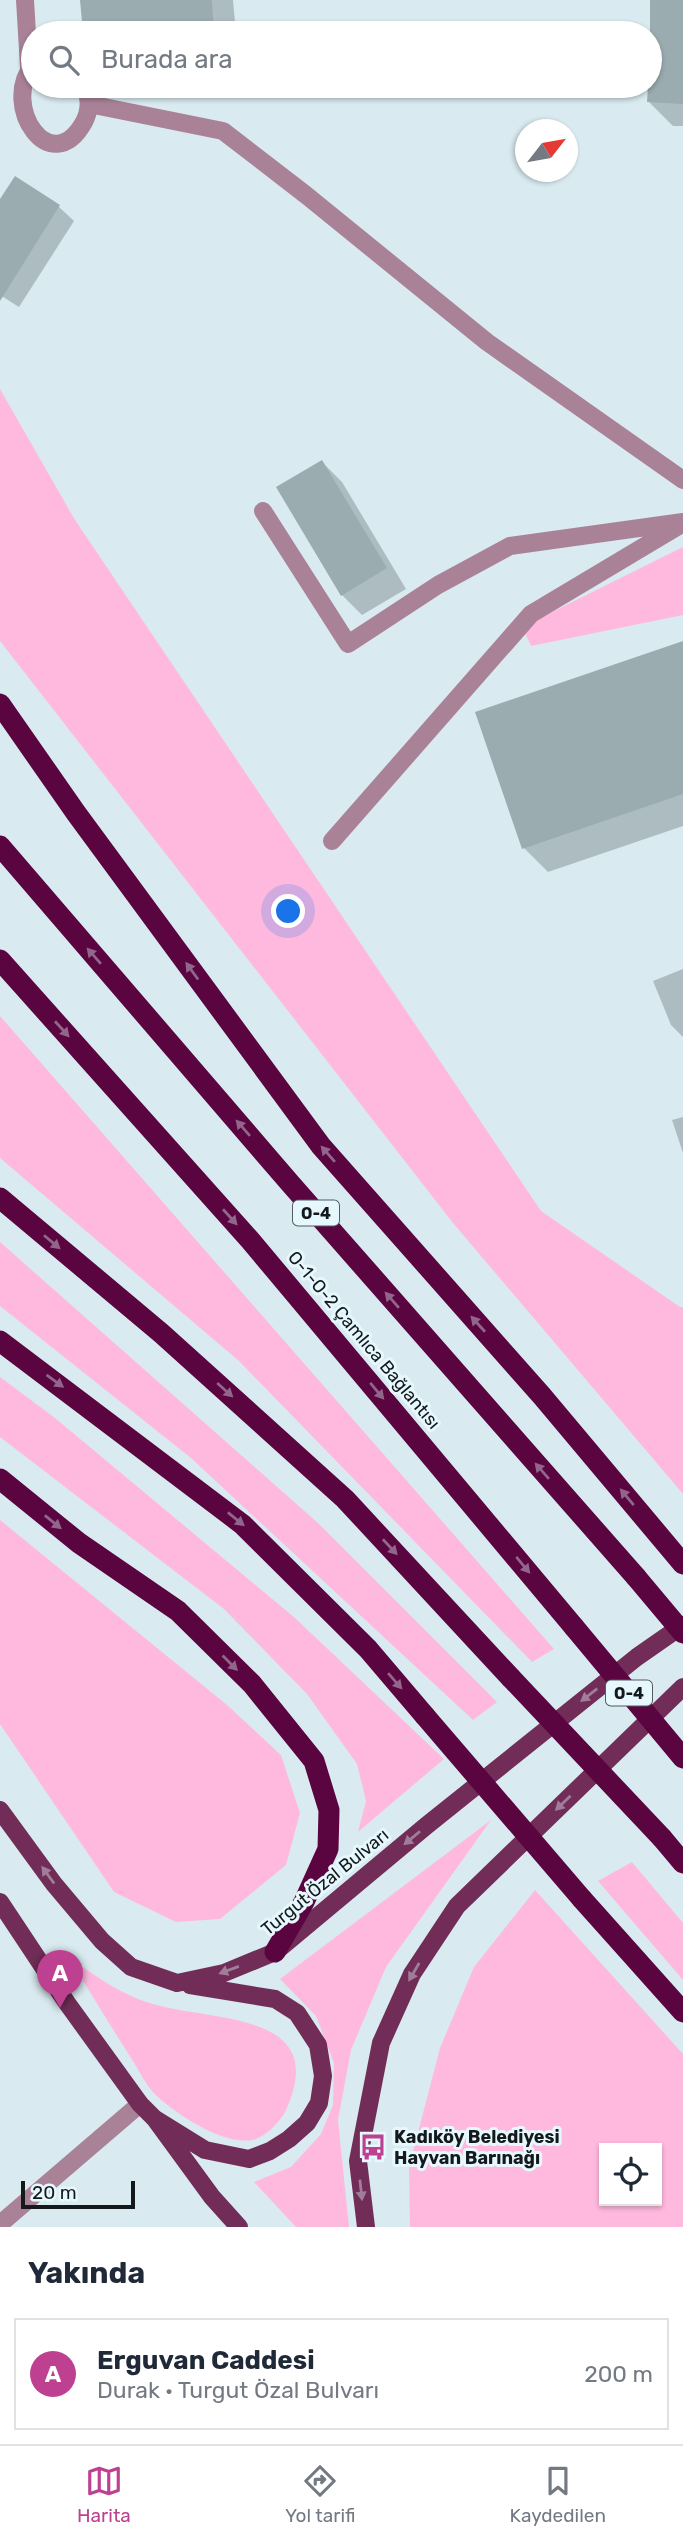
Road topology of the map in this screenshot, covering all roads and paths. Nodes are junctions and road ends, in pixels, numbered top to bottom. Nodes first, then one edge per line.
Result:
1 (25, 0) edge
2 (27, 21) edge
3 (21, 72) edge
4 (88, 98) edge
5 (89, 104) junction
6 (683, 480) edge
7 (263, 511) dead end
8 (683, 523) edge
9 (0, 704) edge
10 (332, 841) dead end
11 (0, 846) edge
12 (0, 960) edge
13 (0, 1198) edge
14 (0, 1341) edge
15 (0, 1479) edge
16 (677, 1556) edge
17 (683, 1625) edge
18 (683, 1633) edge
19 (683, 1687) edge
20 (683, 1758) edge
21 (0, 1810) edge
22 (683, 1863) edge
23 (0, 1902) edge
24 (275, 1952) junction
25 (177, 1983) junction
26 (683, 2012) edge
27 (140, 2104) junction
28 (155, 2119) junction
29 (0, 2224) edge
30 (239, 2227) edge
31 (366, 2227) edge

1 - 2 street
3 - 5 street
4 - 5 street
5 - 6 street
7 - 8 street
8 - 10 street
16 -> 9 highway
18 -> 11 highway, O-4, bridge
12 -> 20 highway, O-1-O-2 Çamlıca Bağlantısı / O-4, bridge
13 -> 22 highway, bridge
14 -> 26 highway, bridge
15 -> 24 highway
17 -> 24 main road, Turgut Özal Bulvarı
19 -> 31 main road
25 -> 21 main road
23 - 27 main road
24 -> 25 main road, Turgut Özal Bulvarı
25 - 28 main road
27 - 28 main road
27 - 29 street
28 - 30 main road

